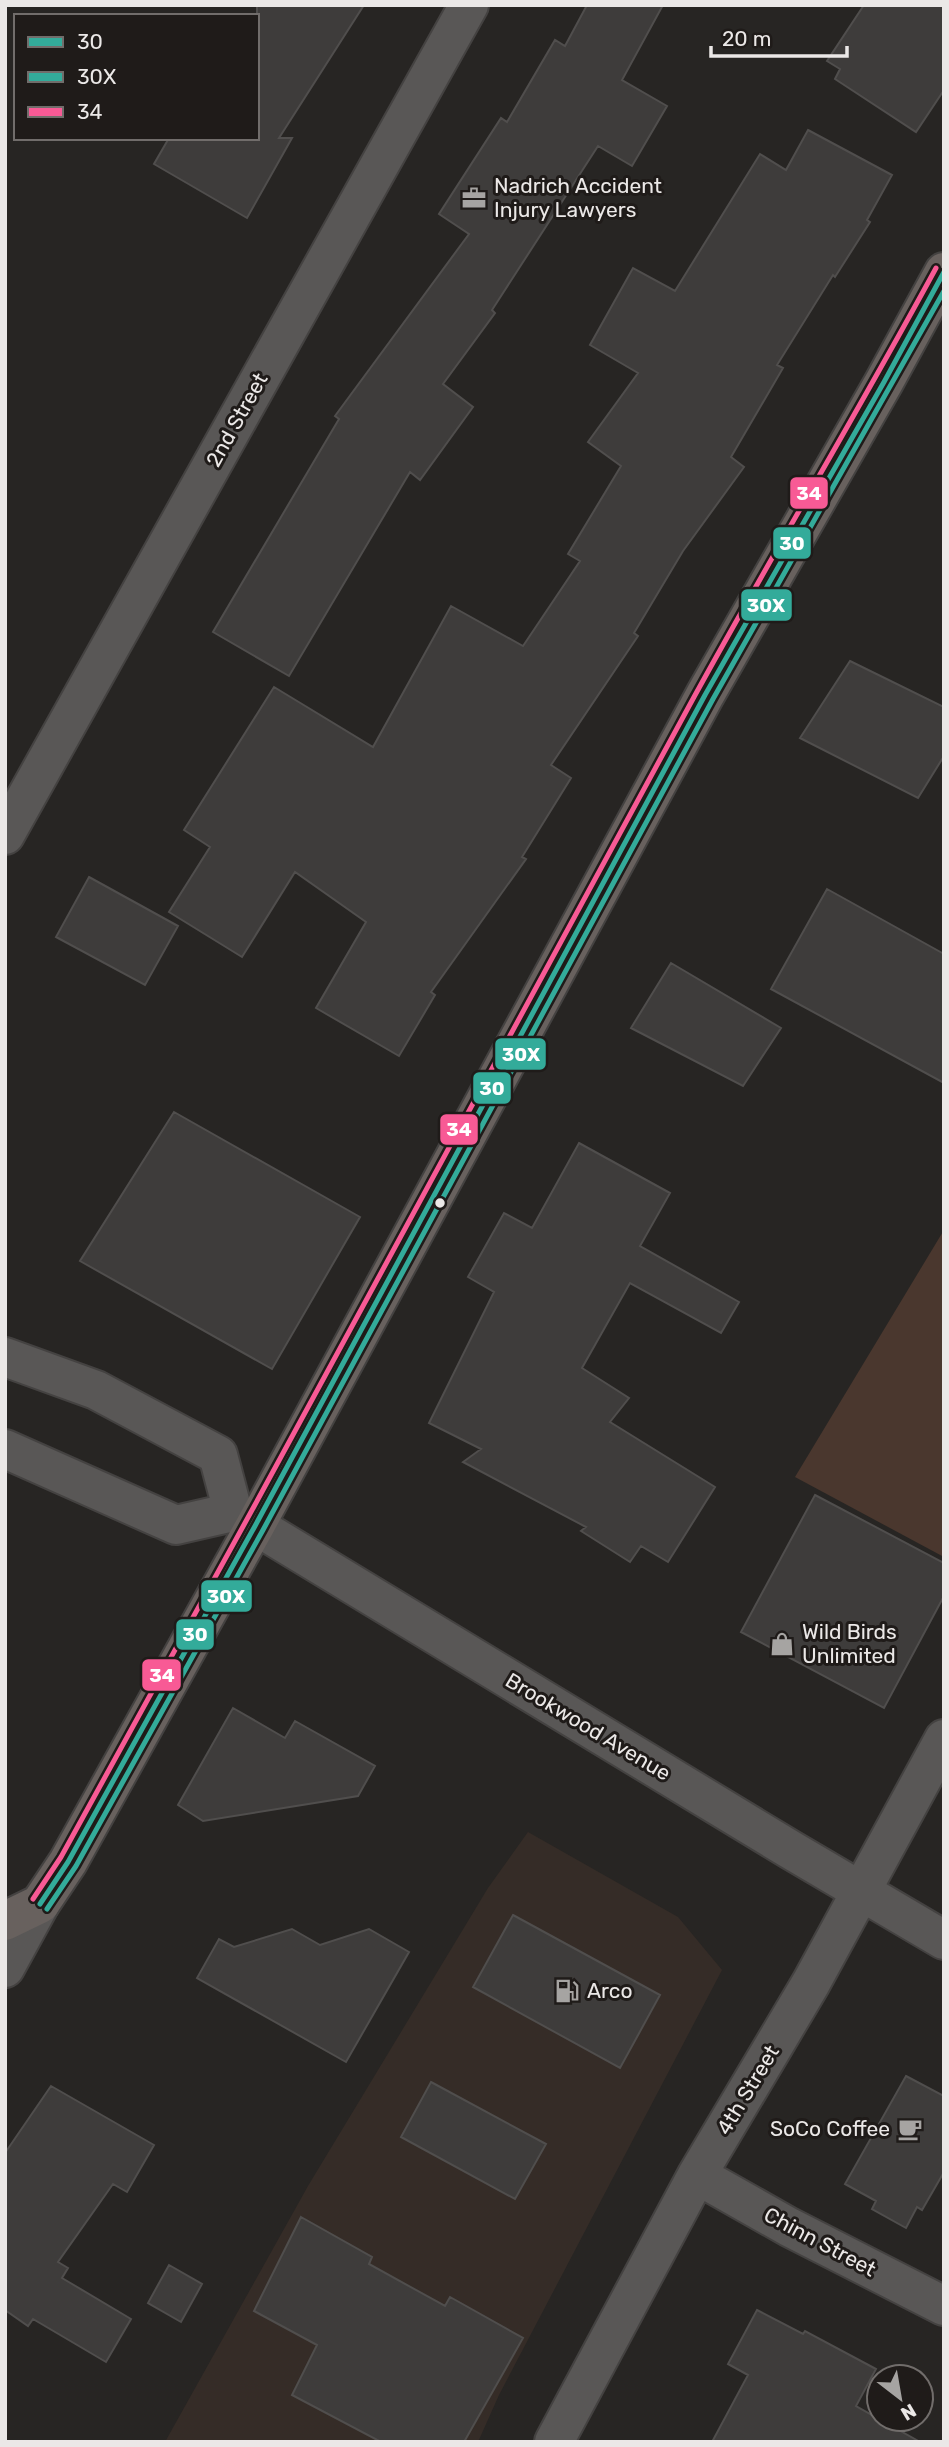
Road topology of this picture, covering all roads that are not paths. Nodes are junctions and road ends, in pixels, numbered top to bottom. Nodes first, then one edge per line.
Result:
1 (468, 5) edge
2 (944, 272) edge
3 (5, 835) edge
4 (5, 1357) edge
5 (5, 1449) edge
6 (244, 1519) junction
7 (944, 1739) edge
8 (860, 1891) junction
9 (40, 1904) junction
10 (5, 1921) edge
11 (944, 1940) edge
12 (5, 1968) edge
13 (697, 2175) junction
14 (944, 2306) edge
15 (554, 2442) edge

1 - 3 street, 2nd Street
2 - 6 main road
4 - 6 street
5 - 6 street
6 - 8 street, Brookwood Avenue
6 - 9 main road
7 - 8 street, 4th Street
8 - 11 street, Brookwood Avenue
8 - 13 street, 4th Street
9 - 10 main road
9 - 12 street
13 - 14 street, Chinn Street
13 - 15 street, 4th Street

